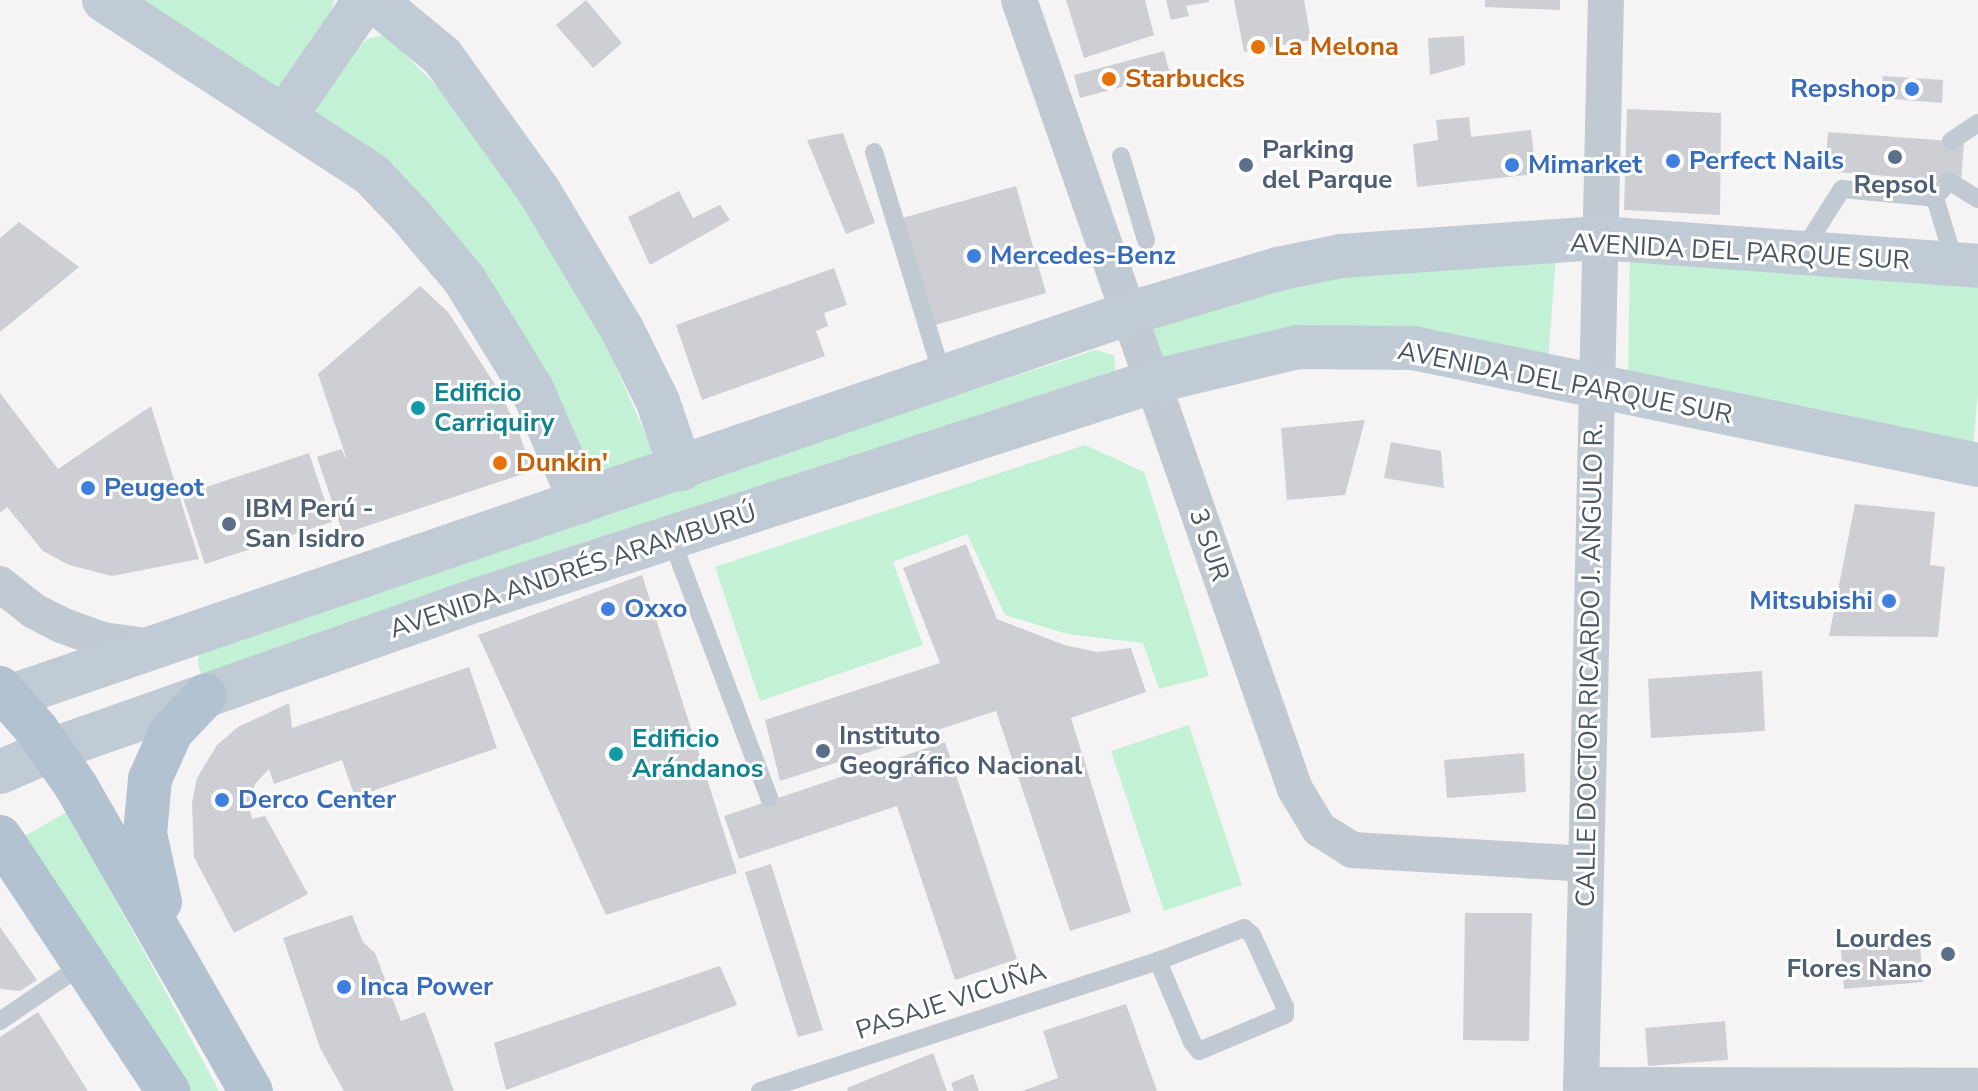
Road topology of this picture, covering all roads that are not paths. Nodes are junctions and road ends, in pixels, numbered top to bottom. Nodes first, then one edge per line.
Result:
1 (104, 0) edge
2 (365, 0) edge
3 (374, 0) edge
4 (1019, 0) edge
5 (1606, 0) edge
6 (285, 116) junction
7 (1978, 123) edge
8 (1951, 141) dead end
9 (874, 152) dead end
10 (1121, 156) dead end
11 (1935, 198) junction
12 (1978, 199) edge
13 (1600, 238) junction
14 (1146, 240) dead end
15 (1801, 253) junction
16 (1966, 265) edge
17 (1127, 314) junction
18 (943, 377) junction
19 (1152, 382) junction
20 (1597, 388) junction
21 (1978, 465) edge
22 (681, 469) junction
23 (581, 502) junction
24 (671, 538) junction
25 (0, 584) edge
26 (159, 645) junction
27 (3, 695) edge
28 (195, 699) junction
29 (51, 750) junction
30 (0, 772) edge
31 (769, 798) dead end
32 (0, 837) edge
33 (1585, 864) junction
34 (178, 958) junction
35 (1158, 961) junction
36 (84, 963) junction
37 (0, 1021) edge
38 (1978, 1086) edge
39 (1581, 1088) edge
40 (168, 1091) edge
41 (251, 1091) edge
42 (760, 1091) edge

1 - 6 main road
2 - 6 main road
3 - 22 main road
4 - 17 street, 3 SUR
5 - 13 street, CALLE DOCTOR RICARDO J. ANGULO R.
6 - 23 main road
7 - 8 lane
9 - 18 lane
10 - 14 lane
11 - 12 lane
11 - 15 lane
11 - 16 lane
13 - 15 main road, AVENIDA DEL PARQUE SUR
13 - 17 main road, AVENIDA DEL PARQUE SUR
13 - 20 street, CALLE DOCTOR RICARDO J. ANGULO R.
15 - 16 main road, AVENIDA DEL PARQUE SUR
17 - 18 main road
17 - 19 street, 3 SUR
18 - 22 main road
19 - 20 main road, AVENIDA DEL PARQUE SUR
19 - 24 main road, AVENIDA ANDRÉS ARAMBURÚ
19 - 33 street, 3 SUR
20 - 21 main road, AVENIDA DEL PARQUE SUR
20 - 33 street, CALLE DOCTOR RICARDO J. ANGULO R.
22 - 23 main road
23 - 26 main road
24 - 28 main road, AVENIDA ANDRÉS ARAMBURÚ
24 - 31 lane
25 - 26 street
26 - 27 main road
26 - 28 main road
27 - 29 main road
28 - 29 main road, AVENIDA ANDRÉS ARAMBURÚ
28 - 34 main road
29 - 30 main road, AVENIDA ANDRÉS ARAMBURÚ
29 - 34 main road
32 - 36 main road
33 - 39 street, CALLE DOCTOR RICARDO J. ANGULO R.
34 - 41 main road
35 - 35 lane, PASAJE VICUÑA
35 - 42 lane, PASAJE VICUÑA
36 - 37 lane
36 - 40 main road
38 - 39 street

